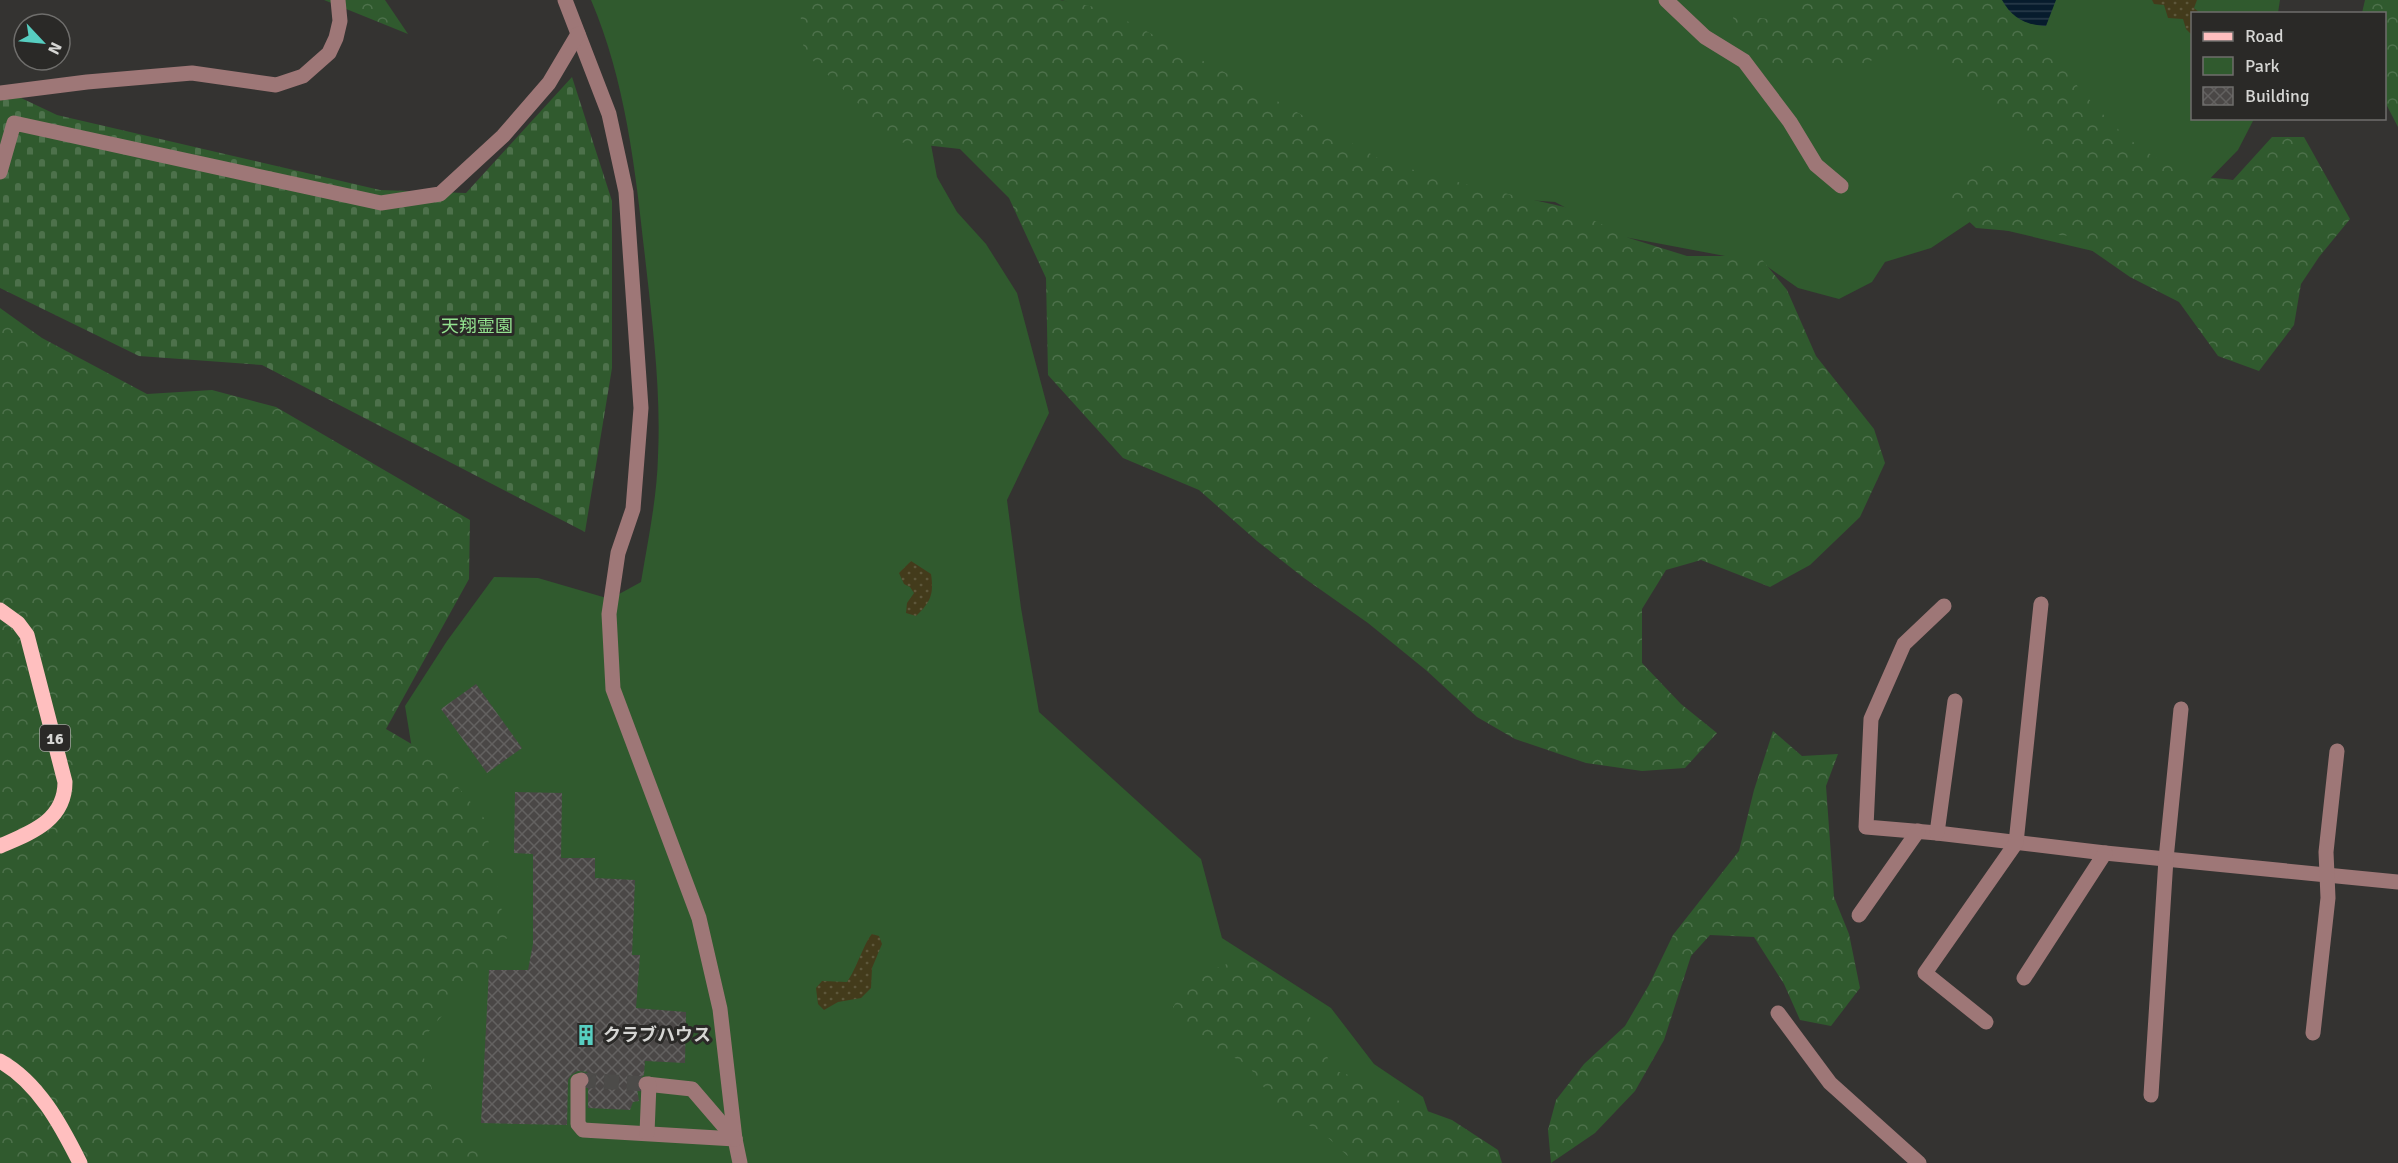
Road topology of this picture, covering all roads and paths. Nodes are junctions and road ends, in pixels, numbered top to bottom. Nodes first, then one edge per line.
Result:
1 (338, 0) edge
2 (565, 0) edge
3 (1666, 0) edge
4 (578, 34) junction
5 (0, 93) edge
6 (0, 172) edge
7 (1841, 186) dead end
8 (2040, 604) dead end
9 (1944, 606) dead end
10 (0, 610) edge
11 (1955, 701) dead end
12 (2181, 709) dead end
13 (2337, 750) dead end
14 (1917, 831) junction
15 (1937, 833) junction
16 (2016, 843) junction
17 (0, 846) edge
18 (2105, 853) junction
19 (2166, 859) junction
20 (2328, 876) junction
21 (2398, 882) edge
22 (1859, 915) dead end
23 (2024, 978) dead end
24 (1778, 1013) dead end
25 (1986, 1022) dead end
26 (2313, 1033) dead end
27 (0, 1061) edge
28 (581, 1080) dead end
29 (2151, 1095) dead end
30 (647, 1133) junction
31 (735, 1140) junction
32 (80, 1163) edge
33 (740, 1163) edge
34 (1919, 1163) edge

1 - 5 street
2 - 4 street
3 - 7 street
4 - 6 street
4 - 31 street
8 - 16 street
9 - 14 street
10 - 17 main road, 16
11 - 15 street
12 - 19 street
13 - 20 street
14 - 15 street
14 - 22 street
15 - 16 street
16 - 18 street
16 - 25 street
18 - 19 street
18 - 23 street
19 - 20 street
19 - 29 street
20 - 21 street
20 - 26 street
24 - 34 street
27 - 32 main road
28 - 30 street
30 - 31 street
30 - 31 street
31 - 33 street

